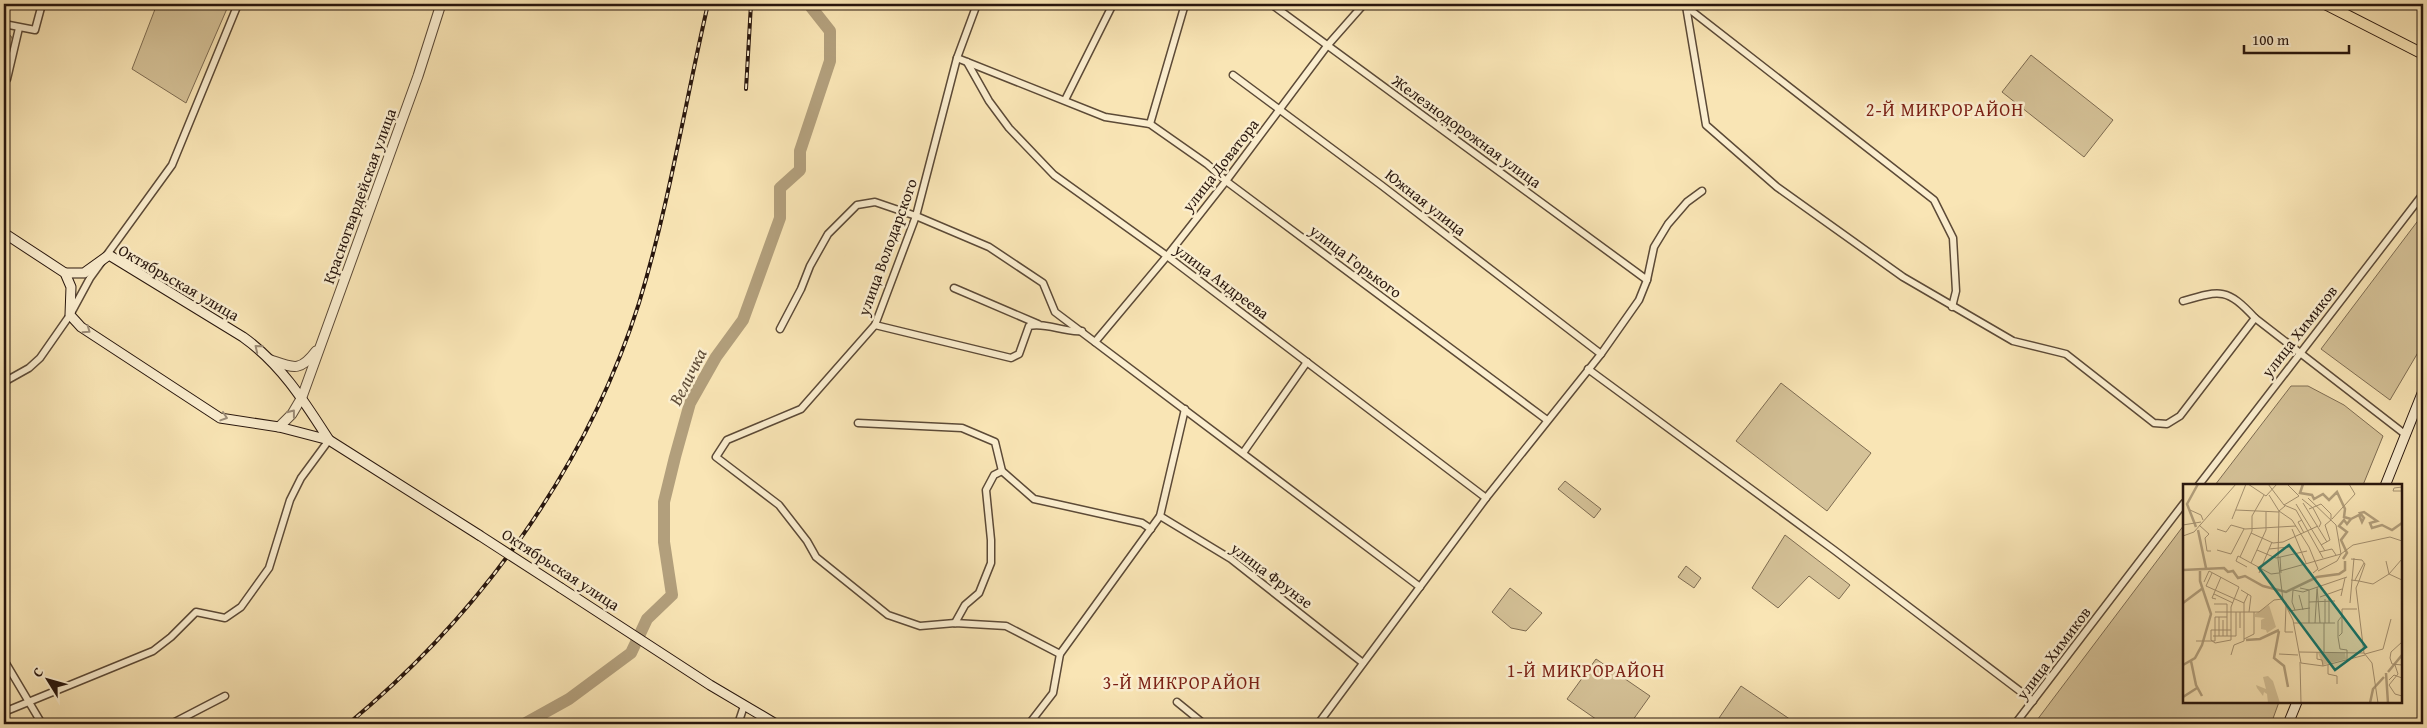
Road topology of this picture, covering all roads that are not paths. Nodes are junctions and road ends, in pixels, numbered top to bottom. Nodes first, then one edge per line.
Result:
1 (42, 4) edge
2 (238, 4) edge
3 (441, 4) edge
4 (977, 4) edge
5 (1113, 4) edge
6 (1185, 4) edge
7 (1271, 4) edge
8 (1364, 4) edge
9 (2325, 4) edge
10 (1684, 5) edge
11 (4, 24) edge
12 (19, 28) junction
13 (1327, 46) junction
14 (2423, 54) edge
15 (957, 58) junction
16 (967, 62) junction
17 (1233, 75) dead end
18 (4, 84) edge
19 (1065, 100) junction
20 (1280, 111) junction
21 (1150, 124) junction
22 (1226, 181) junction
23 (1702, 191) dead end
24 (2423, 194) edge
25 (916, 216) junction
26 (4, 233) edge
27 (109, 255) junction
28 (1167, 256) junction
29 (65, 273) junction
30 (1647, 280) junction
31 (954, 288) dead end
32 (2183, 301) dead end
33 (1952, 307) junction
34 (70, 315) junction
35 (2255, 318) junction
36 (1038, 324) junction
37 (875, 325) junction
38 (780, 329) dead end
39 (1082, 331) junction
40 (322, 342) junction
41 (1095, 342) junction
42 (2300, 352) junction
43 (1601, 354) junction
44 (271, 360) junction
45 (1307, 362) junction
46 (1588, 369) junction
47 (4, 382) edge
48 (2423, 391) edge
49 (302, 398) junction
50 (1185, 409) junction
51 (1547, 420) junction
52 (858, 423) dead end
53 (279, 427) junction
54 (2406, 435) junction
55 (329, 440) junction
56 (1243, 453) junction
57 (1002, 472) junction
58 (2200, 484) edge
59 (2386, 484) edge
60 (1486, 498) junction
61 (2183, 504) edge
62 (1160, 516) junction
63 (1151, 529) junction
64 (1420, 587) junction
65 (955, 623) junction
66 (1060, 654) junction
67 (4, 660) edge
68 (1363, 663) junction
69 (226, 696) dead end
70 (2033, 701) junction
71 (28, 702) junction
72 (1177, 702) dead end
73 (2297, 703) edge
74 (744, 706) junction
75 (4, 712) edge
76 (42, 724) edge
77 (171, 724) edge
78 (738, 724) edge
79 (776, 724) edge
80 (1029, 724) edge
81 (1204, 724) edge
82 (1318, 724) edge
83 (2015, 724) edge
84 (2288, 724) edge

1 - 12 street
2 - 27 street
3 - 40 main road, Красногвардейская улица
4 - 15 street, улица Володарского
5 - 19 street
6 - 21 street
7 - 13 street, Железнодорожная улица
8 - 13 street, улица Доватора
9 - 14 main road
10 - 33 street
10 - 33 street
11 - 12 street
12 - 18 street
13 - 20 street, улица Доватора
13 - 30 street, Железнодорожная улица
15 - 16 street
15 - 25 street, улица Володарского
16 - 19 street
16 - 28 street, улица Андреева
17 - 20 street, Южная улица
19 - 21 street
20 - 22 street, улица Доватора
20 - 43 street, Южная улица
21 - 22 street, улица Горького
22 - 28 street, улица Доватора
22 - 51 street, улица Горького
23 - 30 street
24 - 42 street, улица Химиков
25 - 37 street, улица Володарского
25 - 38 street
25 - 39 street
26 - 29 main road
27 - 29 main road, Октябрьская улица
27 - 34 street
44 -> 27 main road, Октябрьская улица
28 - 41 street, улица Доватора
28 - 45 street, улица Андреева
29 - 34 main road
30 - 43 street
31 - 36 street
32 - 35 street
33 - 35 street
34 - 47 street
34 -> 53 main road, Октябрьская улица
35 - 42 street
36 - 37 street
36 - 39 street
37 - 65 street, улица Володарского
39 - 41 street
40 - 44 main road
40 - 49 main road, Красногвардейская улица
41 - 50 street
42 - 54 street
42 - 58 street, улица Химиков
43 - 46 street
44 - 49 main road, Октябрьская улица
45 - 56 street
45 - 60 street, улица Андреева
46 - 51 street
46 - 70 street
48 - 54 main road
53 -> 49 main road, Красногвардейская улица
49 - 55 main road, Октябрьская улица
50 - 56 street
50 - 62 street
51 - 60 street
52 - 57 street
53 - 55 main road, Октябрьская улица
54 - 59 main road
55 - 71 street
55 - 74 main road, Октябрьская улица, bridge
56 - 64 street
57 - 63 street
57 - 65 street
60 - 64 street
61 - 70 street, улица Химиков
62 - 63 street
62 - 68 street, улица Фрунзе
63 - 66 street
64 - 68 street
65 - 66 street
66 - 80 street
67 - 71 street
68 - 82 street
69 - 77 street
70 - 83 street, улица Химиков
71 - 75 street
71 - 76 street
72 - 81 street
73 - 84 main road
74 - 78 street
74 - 79 main road, Октябрьская улица

